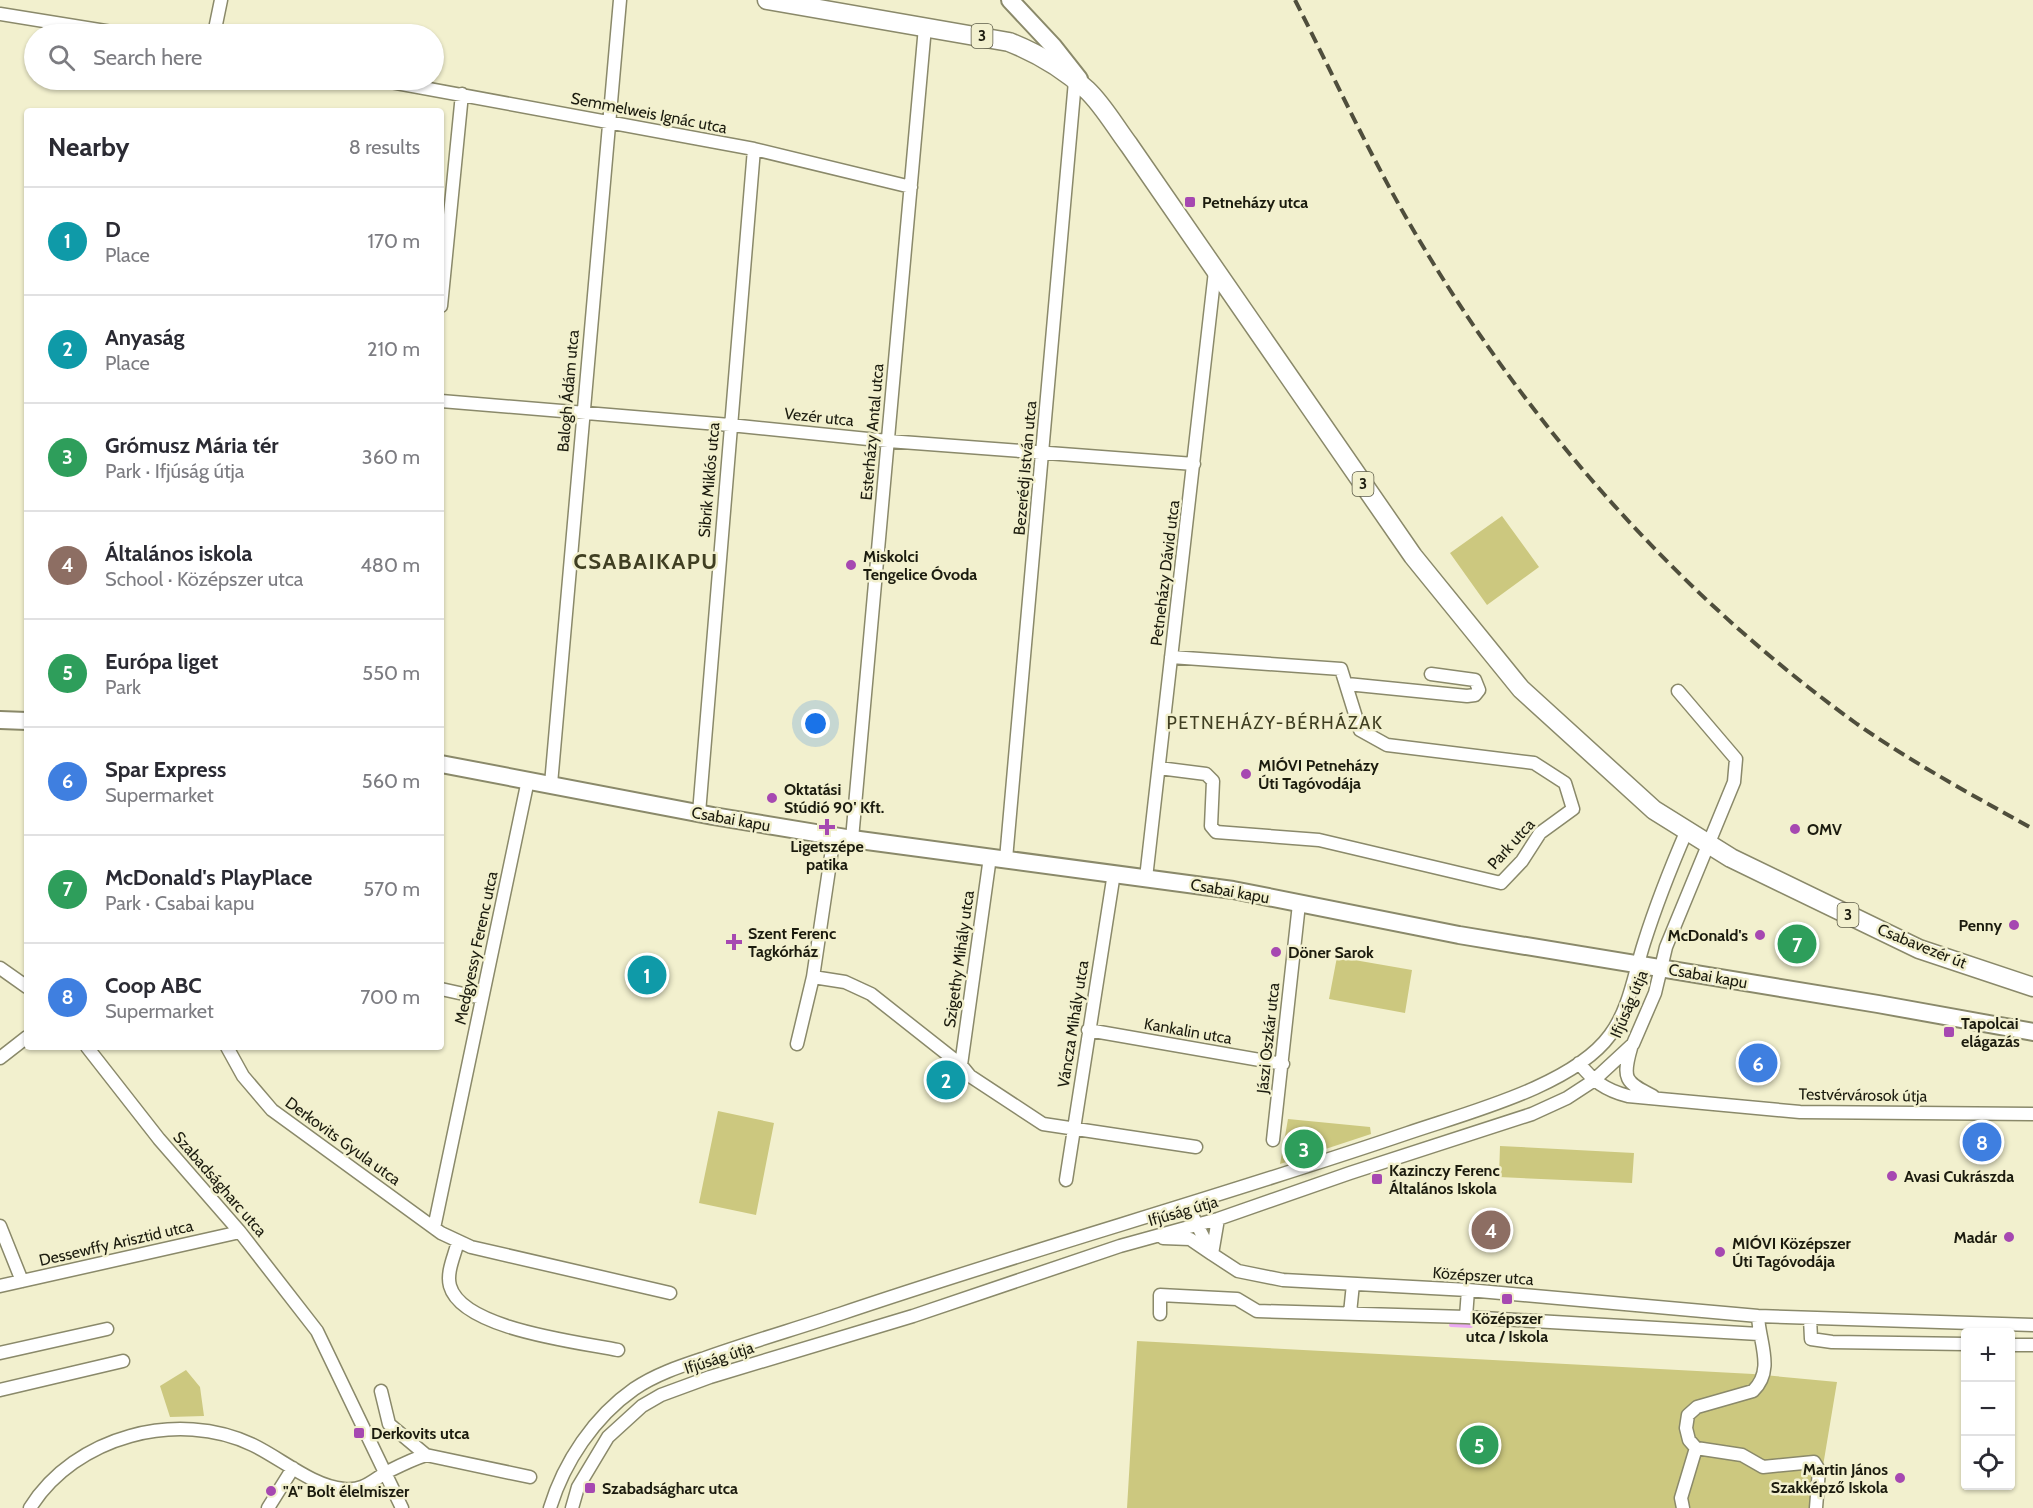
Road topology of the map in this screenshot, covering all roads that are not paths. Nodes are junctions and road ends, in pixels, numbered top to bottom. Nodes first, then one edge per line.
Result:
1 (221, 0) edge
2 (620, 0) edge
3 (767, 0) edge
4 (1010, 0) edge
5 (0, 14) edge
6 (1025, 19) junction
7 (62, 24) edge
8 (216, 24) edge
9 (925, 27) junction
10 (1035, 54) junction
11 (1082, 86) junction
12 (439, 90) edge
13 (462, 94) junction
14 (608, 121) junction
15 (754, 150) junction
16 (910, 187) junction
17 (1215, 271) junction
18 (444, 276) edge
19 (444, 400) edge
20 (582, 413) junction
21 (730, 425) junction
22 (888, 441) junction
23 (1043, 454) junction
24 (1194, 464) junction
25 (1172, 657) junction
26 (1431, 674) dead end
27 (1347, 684) junction
28 (1678, 691) dead end
29 (0, 720) edge
30 (24, 721) edge
31 (444, 766) edge
32 (1159, 768) junction
33 (528, 780) junction
34 (551, 784) junction
35 (699, 813) junction
36 (1688, 830) junction
37 (834, 836) junction
38 (852, 839) junction
39 (1707, 844) junction
40 (998, 858) junction
41 (1114, 873) junction
42 (1146, 878) junction
43 (1299, 904) junction
44 (1639, 964) junction
45 (0, 968) edge
46 (1662, 968) junction
47 (813, 977) junction
48 (24, 985) edge
49 (2033, 987) edge
50 (444, 990) edge
51 (482, 998) junction
52 (1088, 1030) junction
53 (2025, 1030) edge
54 (24, 1039) edge
55 (797, 1044) dead end
56 (1631, 1047) junction
57 (89, 1050) edge
58 (229, 1050) edge
59 (0, 1058) edge
60 (1579, 1063) junction
61 (1283, 1064) junction
62 (961, 1065) junction
63 (1593, 1081) junction
64 (1657, 1098) junction
65 (2033, 1114) edge
66 (1074, 1128) junction
67 (1273, 1140) dead end
68 (1196, 1147) dead end
69 (1066, 1180) dead end
70 (1222, 1193) junction
71 (1188, 1207) junction
72 (1218, 1219) junction
73 (1195, 1223) junction
74 (1116, 1224) junction
75 (0, 1226) edge
76 (434, 1228) junction
77 (240, 1232) junction
78 (1149, 1238) junction
79 (459, 1241) junction
80 (1212, 1254) junction
81 (22, 1281) junction
82 (1353, 1284) junction
83 (0, 1286) edge
84 (1468, 1290) junction
85 (670, 1293) dead end
86 (1350, 1313) junction
87 (1160, 1314) dead end
88 (1758, 1316) junction
89 (1466, 1317) junction
90 (1810, 1318) junction
91 (2033, 1325) edge
92 (107, 1329) dead end
93 (1758, 1334) junction
94 (1961, 1344) edge
95 (2015, 1345) edge
96 (2033, 1346) edge
97 (618, 1350) dead end
98 (0, 1353) edge
99 (123, 1361) dead end
100 (0, 1390) edge
101 (381, 1391) dead end
102 (1696, 1448) junction
103 (426, 1455) junction
104 (293, 1467) junction
105 (386, 1473) junction
106 (530, 1476) dead end
107 (30, 1508) edge
108 (268, 1508) edge
109 (402, 1508) edge
110 (550, 1508) edge
111 (572, 1508) edge
112 (1683, 1508) edge
113 (1816, 1508) edge

1 - 8 street
2 - 14 street, Balogh Ádám utca
3 - 9 main road, 3
4 - 6 street
5 - 7 street
6 - 10 street
6 - 11 street
9 - 10 main road, 3
9 - 16 street, Esterházy Antal utca
10 - 11 main road, 3
11 - 17 main road, 3
11 - 23 street, Bezerédj István utca
12 - 13 street, Semmelweis Ignác utca
13 - 14 street, Semmelweis Ignác utca
13 - 18 street
14 - 15 street, Semmelweis Ignác utca
14 - 20 street, Balogh Ádám utca
15 - 16 street, Semmelweis Ignác utca
15 - 21 street, Sibrik Miklós utca
16 - 22 street, Esterházy Antal utca
17 - 24 street, Petneházy Dávid utca
17 - 36 main road, 3
19 - 20 street, Vezér utca
20 - 21 street, Vezér utca
20 - 34 street, Balogh Ádám utca
21 - 22 street, Vezér utca
21 - 35 street, Sibrik Miklós utca
22 - 23 street, Vezér utca
22 - 38 street, Esterházy Antal utca
23 - 24 street, Vezér utca
23 - 40 street, Bezerédj István utca
24 - 25 street, Petneházy Dávid utca
25 - 27 street
25 - 32 street, Petneházy Dávid utca
26 - 27 street
27 - 32 street, Park utca
28 - 39 street, Ifjúság útja
29 - 30 street
31 - 33 street, Csabai kapu
32 - 42 street, Petneházy Dávid utca
33 - 34 street, Csabai kapu
33 - 51 street, Medgyessy Ferenc utca
34 - 35 street, Csabai kapu
35 - 37 street, Csabai kapu
36 - 39 main road, Csabavezér út / 3
36 - 44 street, Ifjúság útja
37 - 38 street, Csabai kapu
37 - 47 street
38 - 40 street, Csabai kapu
39 - 46 street, Ifjúság útja
39 - 49 main road, Csabavezér út / 3
40 - 41 street, Csabai kapu
40 - 62 street, Szigethy Mihály utca
41 - 42 street, Csabai kapu
41 - 52 street, Váncza Mihály utca
42 - 43 street, Csabai kapu
43 - 44 street, Csabai kapu
43 - 61 street, Jászi Oszkár utca
44 - 46 street, Csabai kapu
44 - 60 street, Ifjúság útja
45 - 48 street
46 - 53 street, Csabai kapu
46 - 56 street, Ifjúság útja
47 - 55 street
47 - 62 street
50 - 51 street
51 - 76 street, Medgyessy Ferenc utca
52 - 61 street, Kankalin utca
52 - 66 street, Váncza Mihály utca
54 - 59 street
56 - 63 street, Ifjúság útja
56 - 64 street, Testvérvárosok útja
57 - 77 street, Szabadságharc utca
58 - 76 street, Derkovits Gyula utca
60 - 63 street, Testvérvárosok útja
60 - 70 street, Ifjúság útja
61 - 67 street, Jászi Oszkár utca
62 - 66 street
63 - 64 street, Testvérvárosok útja
63 - 72 street, Ifjúság útja
64 - 65 street, Testvérvárosok útja
66 - 68 street
66 - 69 street, Váncza Mihály utca
70 - 71 street, Ifjúság útja
70 - 74 street, Ifjúság útja
71 - 73 street, Középszer utca
71 - 74 street, Ifjúság útja
72 - 73 street, Ifjúság útja
72 - 80 street
73 - 78 street, Ifjúság útja
73 - 80 street, Középszer utca
74 - 110 street, Ifjúság útja
75 - 81 street
76 - 79 street, Derkovits Gyula utca
77 - 81 street, Dessewffy Arisztid utca
77 - 105 street, Szabadságharc utca
78 - 80 street
78 - 111 street, Ifjúság útja
79 - 85 street, Derkovits Gyula utca
79 - 97 street
80 - 82 street, Középszer utca
81 - 83 street, Dessewffy Arisztid utca
82 - 84 street, Középszer utca
82 - 86 street
84 - 88 street, Középszer utca
84 - 89 street
86 - 87 street
86 - 89 street
88 - 90 street, Középszer utca
88 - 93 street
89 - 93 street
90 - 91 street, Középszer utca
90 - 94 street
92 - 98 street
93 - 102 street
95 - 96 street
99 - 100 street
101 - 103 street
102 - 112 street
102 - 113 street
103 - 105 street
103 - 106 street
104 - 105 street
104 - 107 street
104 - 108 street
105 - 109 street, Szabadságharc utca

